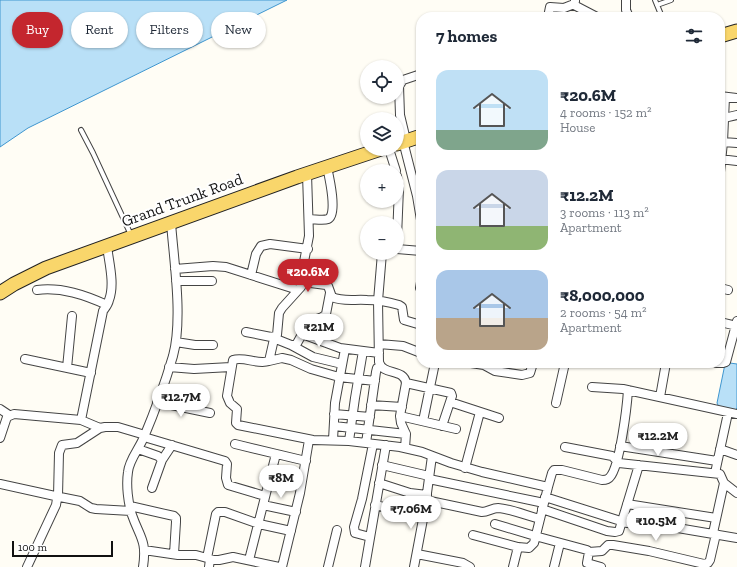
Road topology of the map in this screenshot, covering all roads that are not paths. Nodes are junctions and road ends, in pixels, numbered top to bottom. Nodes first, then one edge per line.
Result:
1 (626, 0) edge
2 (655, 0) edge
3 (671, 0) edge
4 (575, 2) edge
5 (657, 5) junction
6 (549, 12) edge
7 (590, 12) edge
8 (627, 12) edge
9 (660, 12) edge
10 (737, 31) edge
11 (725, 35) edge
12 (416, 76) edge
13 (725, 97) edge
14 (737, 98) edge
15 (400, 112) edge
16 (737, 115) edge
17 (725, 117) edge
18 (81, 130) dead end
19 (416, 138) edge
20 (404, 141) edge
21 (725, 142) edge
22 (737, 143) edge
23 (404, 149) edge
24 (360, 156) edge
25 (725, 160) edge
26 (737, 161) edge
27 (327, 167) junction
28 (307, 174) junction
29 (416, 190) edge
30 (309, 218) junction
31 (170, 223) junction
32 (132, 237) junction
33 (107, 246) junction
34 (308, 249) junction
35 (404, 250) edge
36 (416, 251) edge
37 (381, 260) edge
38 (175, 269) junction
39 (251, 274) junction
40 (212, 280) dead end
41 (176, 281) junction
42 (303, 282) junction
43 (37, 290) dead end
44 (298, 290) junction
45 (330, 293) junction
46 (0, 294) edge
47 (378, 301) junction
48 (108, 305) junction
49 (72, 316) dead end
50 (725, 323) edge
51 (416, 324) edge
52 (737, 324) edge
53 (246, 332) dead end
54 (302, 334) junction
55 (273, 338) junction
56 (176, 342) junction
57 (379, 344) junction
58 (213, 345) dead end
59 (290, 346) junction
60 (345, 349) junction
61 (363, 351) junction
62 (416, 351) edge
63 (379, 353) junction
64 (25, 359) dead end
65 (269, 361) junction
66 (725, 363) edge
67 (342, 364) junction
68 (381, 366) junction
69 (169, 367) junction
70 (231, 367) junction
71 (67, 368) junction
72 (434, 368) edge
73 (489, 368) edge
74 (532, 368) edge
75 (564, 368) edge
76 (665, 368) edge
77 (91, 373) junction
78 (340, 377) junction
79 (358, 379) junction
80 (375, 381) junction
81 (406, 383) junction
82 (592, 387) dead end
83 (430, 388) junction
84 (628, 390) junction
85 (660, 397) junction
86 (157, 402) junction
87 (450, 402) junction
88 (556, 403) dead end
89 (371, 405) junction
90 (402, 407) junction
91 (0, 409) edge
92 (480, 412) junction
93 (728, 413) junction
94 (210, 414) dead end
95 (334, 414) junction
96 (737, 414) edge
97 (9, 415) junction
98 (352, 415) junction
99 (400, 416) junction
100 (370, 417) junction
101 (499, 418) dead end
102 (81, 420) junction
103 (423, 422) junction
104 (334, 426) junction
105 (442, 426) junction
106 (100, 428) junction
107 (351, 428) junction
108 (456, 429) dead end
109 (368, 430) junction
110 (406, 434) junction
111 (144, 436) junction
112 (0, 438) edge
113 (309, 440) junction
114 (333, 440) junction
115 (349, 441) junction
116 (369, 443) junction
117 (235, 444) dead end
118 (172, 445) junction
119 (386, 445) junction
120 (620, 446) junction
121 (565, 447) dead end
122 (405, 448) junction
123 (720, 449) junction
124 (138, 450) junction
125 (276, 454) junction
126 (737, 455) edge
127 (432, 456) junction
128 (162, 460) junction
129 (306, 461) junction
130 (616, 461) junction
131 (717, 461) junction
132 (382, 465) junction
133 (639, 465) junction
134 (466, 468) junction
135 (715, 473) junction
136 (429, 477) junction
137 (724, 483) junction
138 (0, 484) edge
139 (379, 484) junction
140 (548, 487) junction
141 (152, 488) dead end
142 (501, 494) junction
143 (737, 494) edge
144 (56, 496) junction
145 (265, 496) junction
146 (427, 496) junction
147 (362, 499) junction
148 (376, 503) junction
149 (544, 503) junction
150 (627, 504) junction
151 (263, 505) junction
152 (497, 508) junction
153 (130, 509) junction
154 (296, 512) junction
155 (424, 516) junction
156 (716, 518) junction
157 (540, 519) junction
158 (621, 521) junction
159 (259, 524) junction
160 (495, 524) dead end
161 (336, 530) dead end
162 (291, 531) junction
163 (714, 533) junction
164 (473, 535) dead end
165 (536, 536) junction
166 (370, 537) junction
167 (737, 538) edge
168 (560, 543) junction
169 (518, 547) junction
170 (144, 550) junction
171 (589, 552) junction
172 (174, 554) junction
173 (417, 554) junction
174 (250, 560) junction
175 (209, 561) edge
176 (586, 565) edge
177 (468, 566) edge
178 (27, 567) edge
179 (143, 567) edge
180 (281, 567) edge
181 (328, 567) edge
182 (365, 567) edge
183 (414, 567) edge
184 (513, 567) edge
185 (554, 567) edge
186 (600, 567) edge

1 - 8 street
2 - 5 lane
3 - 5 lane
4 - 6 street
4 - 7 street
5 - 9 lane
10 - 11 main road
12 - 15 street
13 - 14 street
16 - 17 street
18 - 32 lane
19 - 20 main road
21 - 22 street
23 - 29 street
24 - 27 main road, Grand Trunk Road
25 - 26 street
27 - 28 main road, Grand Trunk Road
27 - 30 street
28 - 30 street
28 - 31 main road, Grand Trunk Road
30 - 34 street
31 - 32 main road, Grand Trunk Road
31 - 38 street
32 - 33 main road, Grand Trunk Road
33 - 46 main road, Grand Trunk Road
33 - 48 street
34 - 39 street
34 - 42 street
35 - 36 street
37 - 47 street
38 - 39 street
38 - 41 street
39 - 44 street
40 - 41 street
41 - 56 street
42 - 44 street
42 - 45 street
43 - 48 street
44 - 55 street
45 - 47 street
45 - 54 street
47 - 51 street
47 - 57 street
48 - 77 street
49 - 71 street
50 - 52 street
52 - 66 street
53 - 55 street
54 - 59 street
54 - 60 street
55 - 59 street
55 - 65 street
56 - 58 street
56 - 69 street
57 - 62 street
57 - 63 street
59 - 67 street
60 - 61 street
60 - 67 street
61 - 63 street
61 - 79 street
63 - 68 street
64 - 71 street
65 - 70 street
65 - 78 street
67 - 78 street
68 - 80 street
68 - 81 street
69 - 70 street
69 - 86 street
70 - 113 street
71 - 77 street
72 - 83 street
73 - 74 street
75 - 88 street
76 - 85 street
77 - 102 street
78 - 79 street
78 - 95 street
79 - 80 street
79 - 98 street
80 - 89 street
81 - 83 street
81 - 90 street
82 - 84 street
83 - 87 street
83 - 103 street
84 - 85 street
84 - 120 street
85 - 93 street
86 - 94 street
86 - 111 street
87 - 92 street
87 - 105 street
89 - 90 street
89 - 100 street
90 - 99 street
91 - 97 street
92 - 101 street
92 - 134 street
93 - 96 street
93 - 123 street
95 - 98 street
95 - 104 street
97 - 102 street
97 - 112 street
98 - 100 street
98 - 107 street
99 - 103 street
99 - 110 street
100 - 109 street
102 - 106 street
103 - 105 street
104 - 107 street
104 - 114 street
105 - 108 street
106 - 111 street
106 - 144 street
107 - 109 street
107 - 115 street
109 - 110 street
109 - 116 street
110 - 122 street
111 - 118 street
111 - 124 street
113 - 114 street
113 - 129 street
114 - 115 street
115 - 116 street
116 - 119 street
116 - 147 street
117 - 125 street
118 - 128 street
118 - 145 street
119 - 122 street
119 - 132 street
120 - 130 street
120 - 131 street
121 - 130 street
122 - 127 street
123 - 126 street
123 - 131 street
124 - 128 street
124 - 153 street
125 - 129 street
125 - 145 street
127 - 134 street
127 - 136 street
128 - 141 street
129 - 154 street
130 - 133 street
130 - 140 street
131 - 135 street
132 - 136 street
132 - 139 street
133 - 135 street
133 - 150 street
134 - 140 street
135 - 137 street
136 - 142 street
136 - 146 street
137 - 143 street
137 - 156 street
138 - 144 street
139 - 146 street
139 - 148 street
140 - 149 street
142 - 149 street
142 - 152 street
144 - 153 street
144 - 178 street
145 - 151 street
146 - 152 street
146 - 155 street
147 - 148 street
147 - 166 street
148 - 155 street
148 - 166 street
149 - 157 street
149 - 158 street
149 - 158 street
150 - 156 street
150 - 158 street
151 - 154 street
151 - 159 street
152 - 157 street
153 - 170 street
153 - 172 street
154 - 162 street
155 - 173 street
156 - 163 street
157 - 165 street
158 - 163 street
159 - 162 street
159 - 174 street
159 - 175 street
160 - 165 street
161 - 181 street
162 - 180 street
163 - 167 street
163 - 171 street
164 - 169 street
165 - 168 street
165 - 169 street
166 - 182 street
168 - 171 street
168 - 185 street
169 - 184 street
170 - 172 street
170 - 179 street
171 - 176 street
172 - 175 street
173 - 177 street
173 - 183 street
174 - 175 street
174 - 180 street
176 - 186 street

